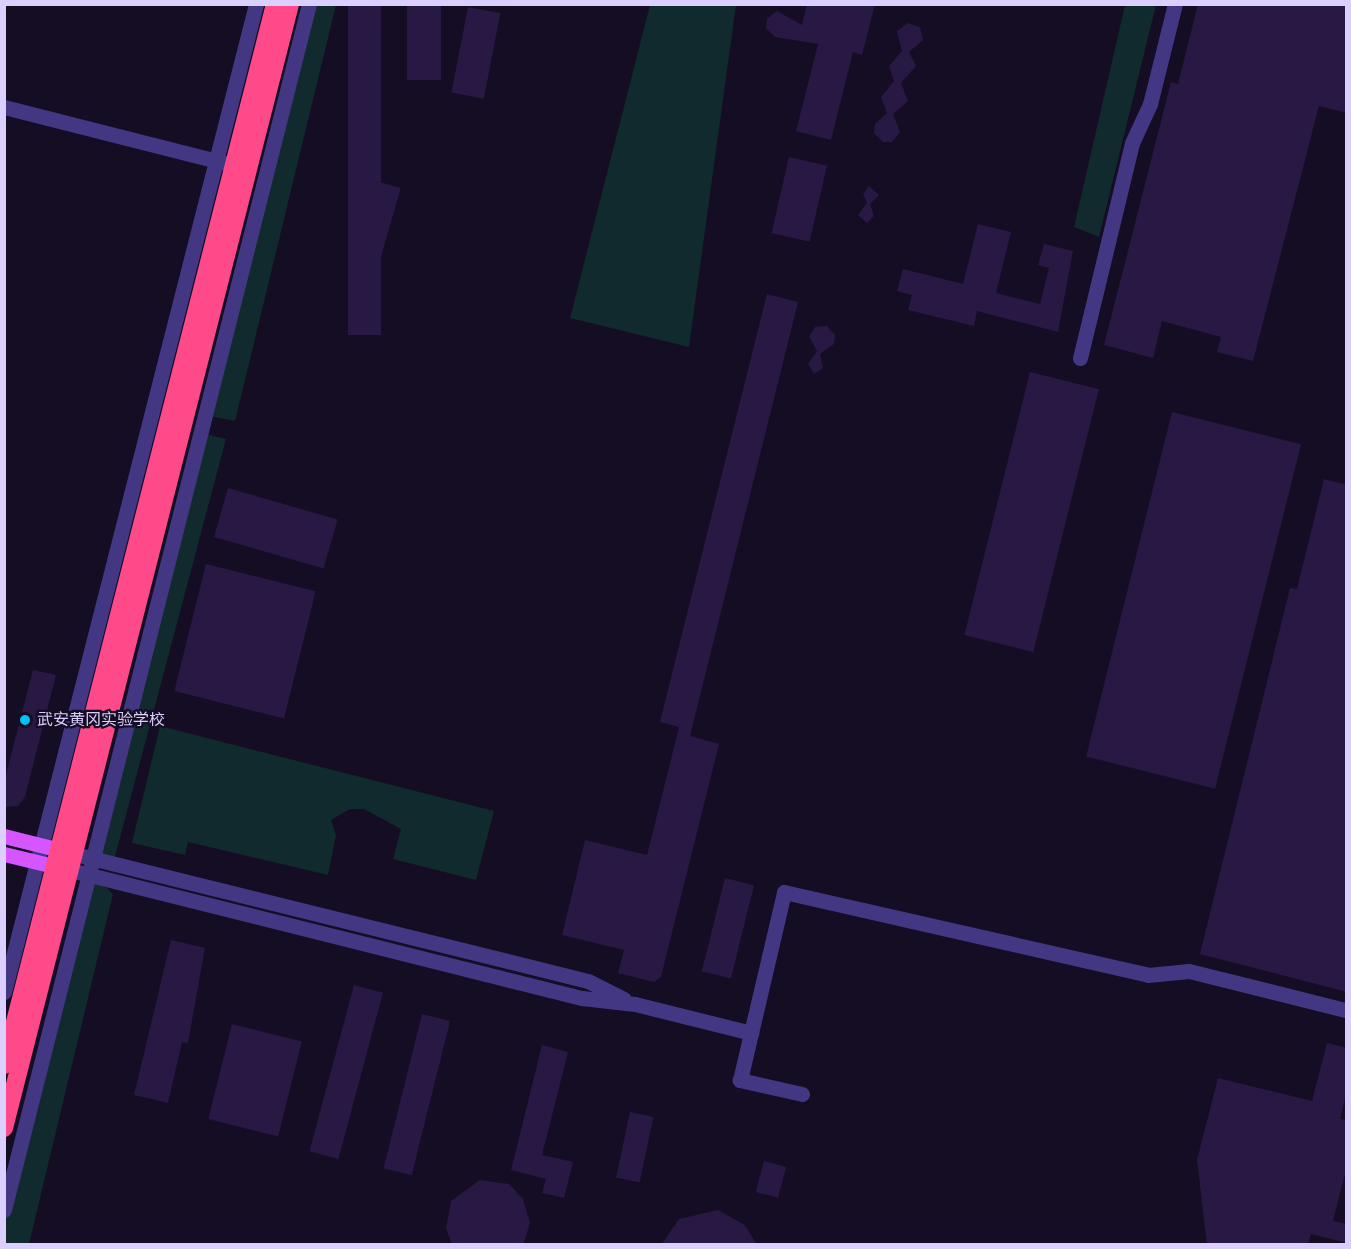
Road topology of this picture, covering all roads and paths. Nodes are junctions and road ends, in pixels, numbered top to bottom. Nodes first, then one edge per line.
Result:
1 (256, 4) edge
2 (275, 4) edge
3 (290, 4) edge
4 (309, 4) edge
5 (1175, 4) edge
6 (4, 107) edge
7 (233, 165) junction
8 (1080, 358) dead end
9 (4, 837) edge
10 (4, 854) edge
11 (56, 858) junction
12 (92, 858) junction
13 (88, 874) junction
14 (4, 992) edge
15 (635, 1004) junction
16 (1347, 1010) edge
17 (751, 1033) junction
18 (4, 1065) edge
19 (802, 1094) dead end
20 (4, 1128) edge
21 (4, 1210) edge

1 - 7 street
2 - 7 highway
3 - 7 highway
4 - 12 street
5 - 8 street
6 - 7 street
7 - 11 highway
9 - 11 main road
10 - 11 main road
11 - 12 street
11 - 13 street
11 - 14 street
11 - 18 highway
11 - 20 highway
12 - 13 street
12 - 15 street
13 - 15 street
13 - 21 street
15 - 17 street
16 - 17 street
17 - 19 street

